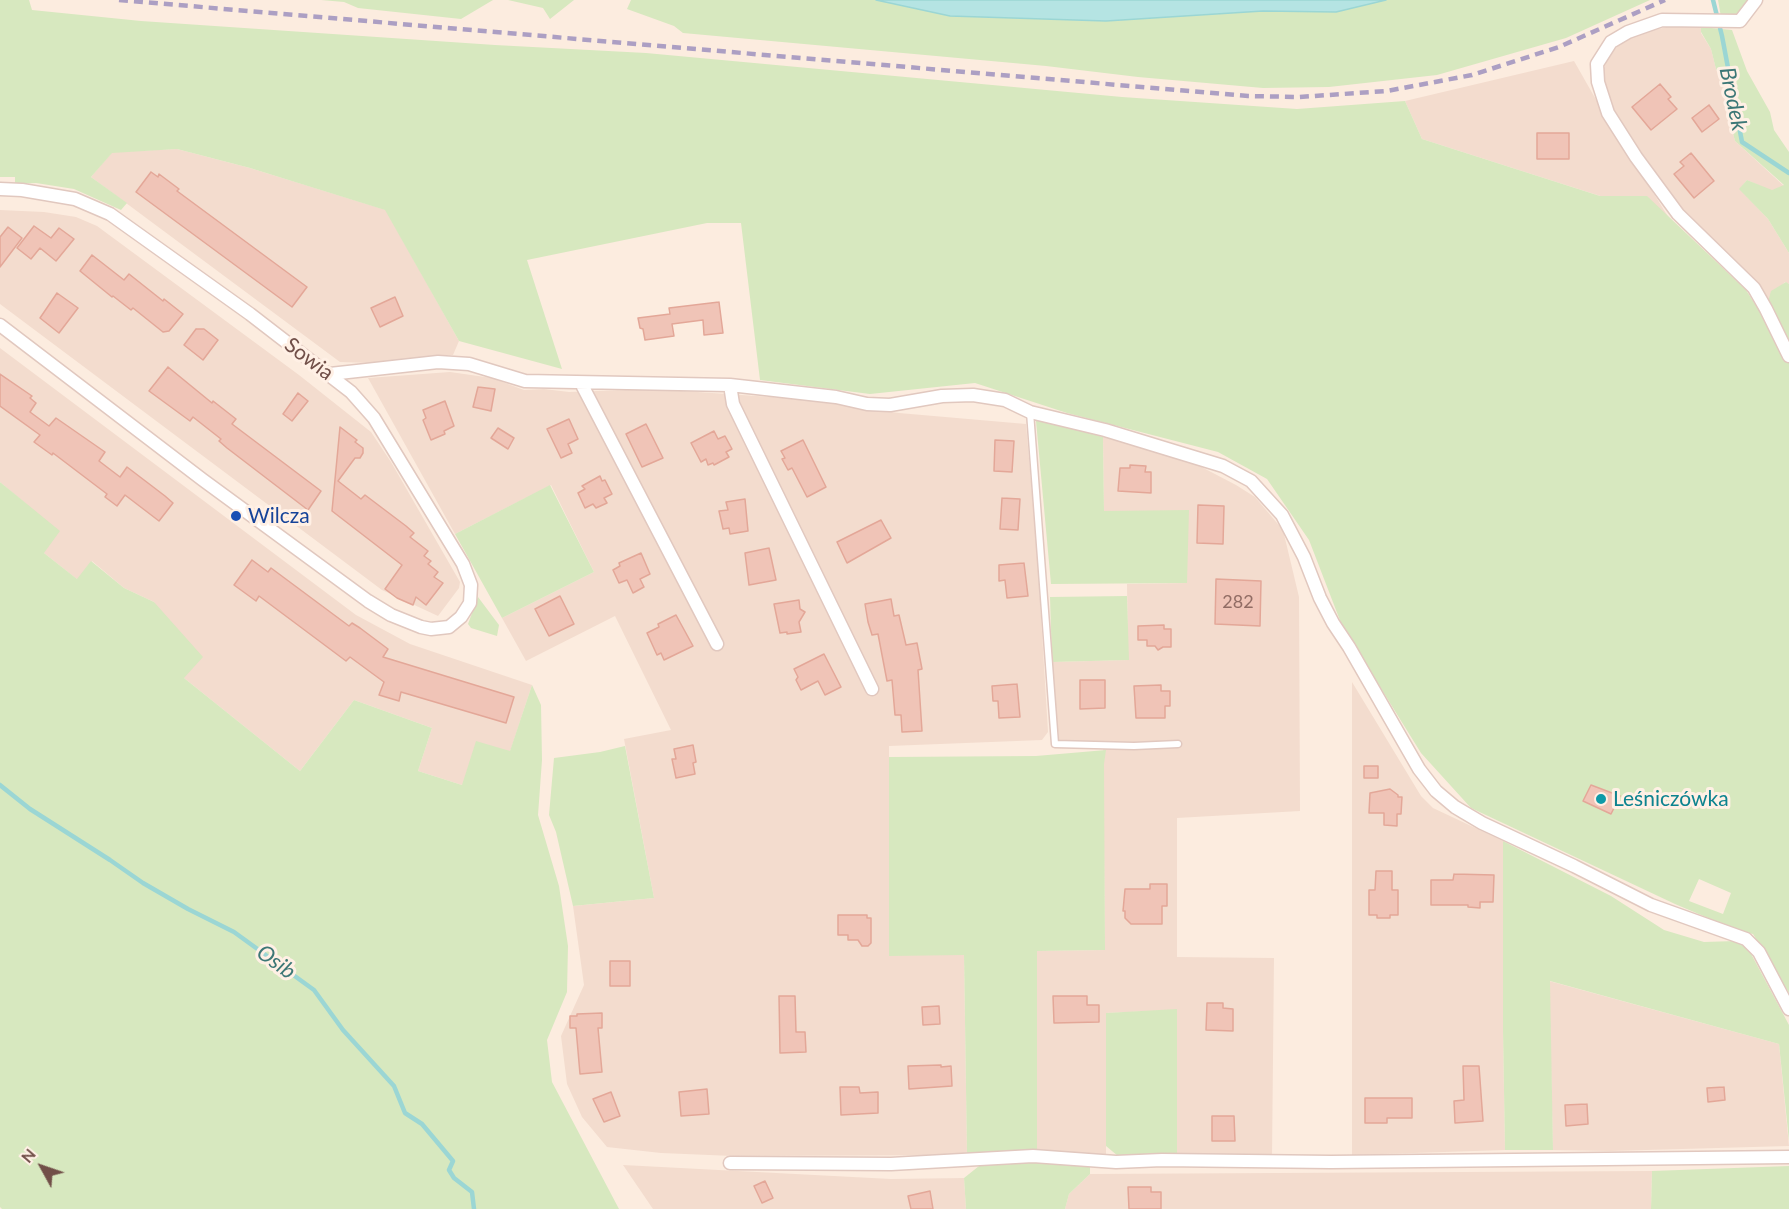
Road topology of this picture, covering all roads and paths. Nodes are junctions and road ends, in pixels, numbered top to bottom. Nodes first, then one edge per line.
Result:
1 (1756, 0) edge
2 (0, 189) edge
3 (0, 325) edge
4 (1789, 356) edge
5 (330, 374) junction
6 (581, 383) junction
7 (730, 385) junction
8 (1030, 412) junction
9 (717, 644) dead end
10 (872, 689) dead end
11 (1178, 744) dead end
12 (1789, 1009) edge
13 (1789, 1157) edge
14 (730, 1163) dead end

1 - 4 street
2 - 5 street, Sowia
3 - 5 street, Sowia
5 - 6 street
6 - 7 street
6 - 9 street
7 - 8 street
7 - 10 street
8 - 11 lane
8 - 12 street
13 - 14 street

